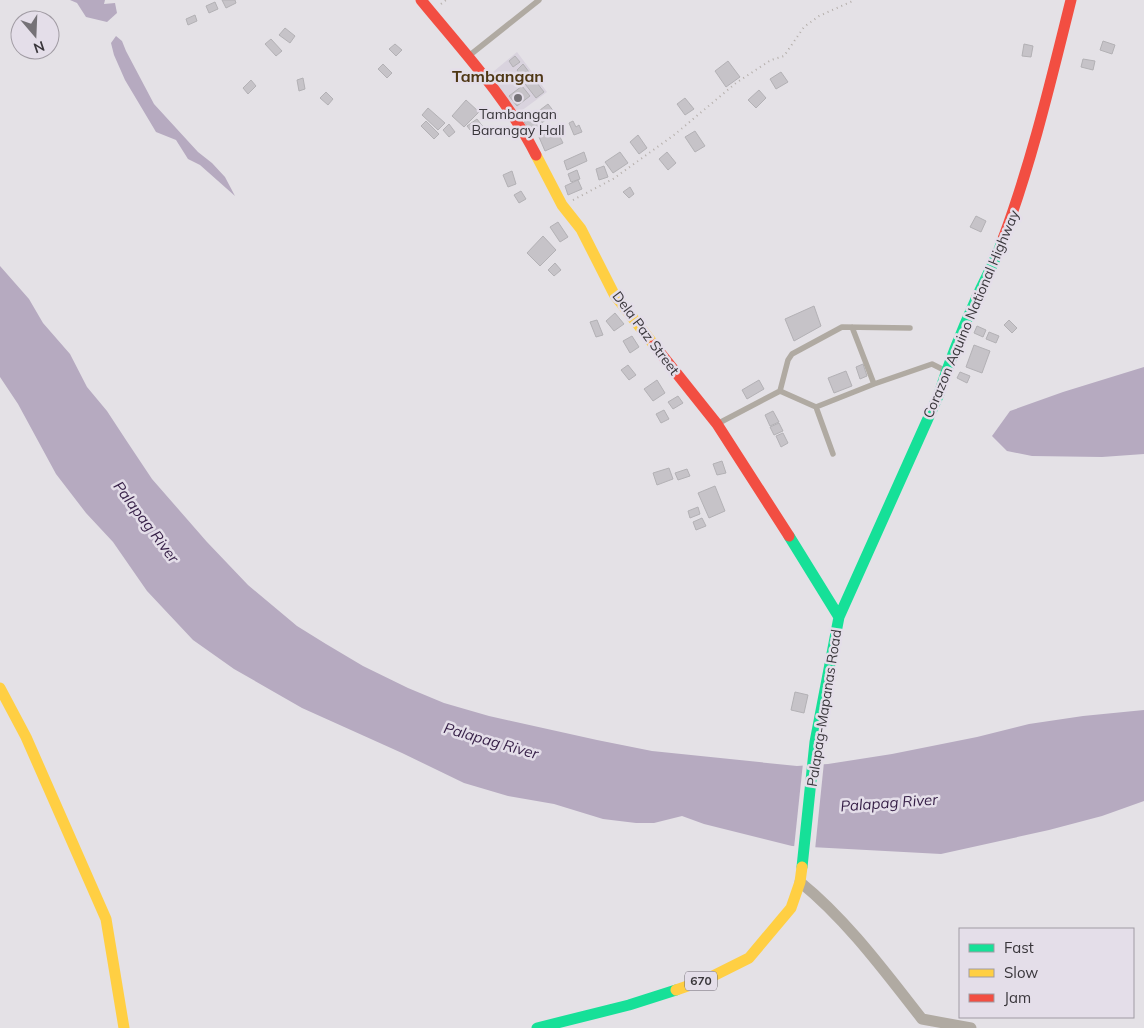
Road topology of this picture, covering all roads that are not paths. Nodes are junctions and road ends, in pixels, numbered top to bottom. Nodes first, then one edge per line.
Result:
1 (421, 0) edge
2 (539, 0) edge
3 (1071, 0) edge
4 (468, 57) junction
5 (852, 327) junction
6 (910, 328) dead end
7 (946, 371) junction
8 (874, 384) junction
9 (780, 391) junction
10 (816, 407) junction
11 (716, 424) junction
12 (833, 454) dead end
13 (839, 617) junction
14 (0, 688) edge
15 (800, 882) junction
16 (124, 1028) edge
17 (537, 1028) edge
18 (971, 1028) edge

1 - 4 main road, Dela Paz Street
2 - 4 lane
3 - 7 main road, Corazon Aquino National Highway / 670
4 - 11 main road, Dela Paz Street
5 - 6 lane
5 - 8 lane
5 - 9 lane
7 - 8 lane
7 - 13 main road, Corazon Aquino National Highway / 670
8 - 10 lane
9 - 10 lane
9 - 11 lane
10 - 12 lane
11 - 13 main road, Dela Paz Street
13 - 15 main road, Palapag-Mapanas Road / 670
14 - 16 main road
15 - 17 main road, 670
15 - 18 street

